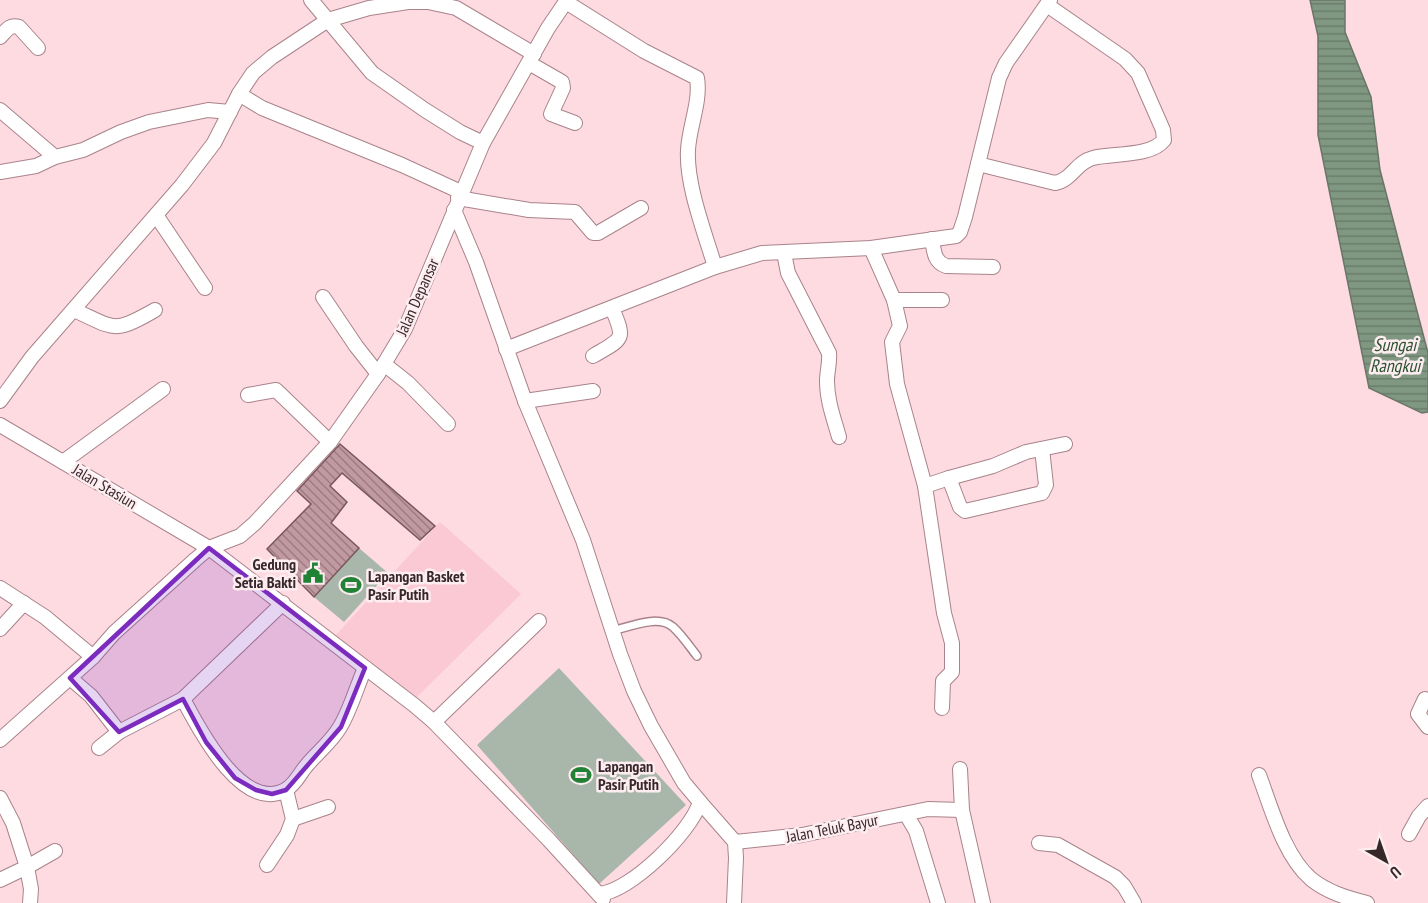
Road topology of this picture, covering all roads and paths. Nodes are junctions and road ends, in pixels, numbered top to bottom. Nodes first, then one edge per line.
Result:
1 (311, 0) edge
2 (566, 1) edge
3 (1049, 3) edge
4 (328, 20) junction
5 (0, 37) edge
6 (38, 48) dead end
7 (531, 58) junction
8 (239, 94) junction
9 (0, 110) edge
10 (230, 112) junction
11 (575, 123) dead end
12 (483, 143) junction
13 (55, 157) junction
14 (978, 164) junction
15 (0, 172) edge
16 (458, 200) junction
17 (640, 207) dead end
18 (156, 215) junction
19 (932, 240) junction
20 (871, 248) junction
21 (784, 253) junction
22 (715, 267) junction
23 (993, 267) dead end
24 (205, 288) dead end
25 (323, 297) dead end
26 (894, 300) junction
27 (942, 300) dead end
28 (612, 308) junction
29 (74, 310) junction
30 (155, 310) dead end
31 (506, 349) junction
32 (593, 356) dead end
33 (381, 369) junction
34 (163, 389) dead end
35 (593, 391) dead end
36 (248, 395) dead end
37 (0, 401) edge
38 (525, 402) junction
39 (448, 424) dead end
40 (0, 425) edge
41 (839, 437) dead end
42 (330, 442) junction
43 (1065, 444) dead end
44 (1042, 449) junction
45 (63, 462) junction
46 (949, 478) junction
47 (925, 486) junction
48 (240, 536) junction
49 (209, 548) junction
50 (229, 562) junction
51 (0, 588) edge
52 (24, 603) junction
53 (283, 603) junction
54 (540, 621) dead end
55 (0, 630) edge
56 (612, 631) junction
57 (93, 657) junction
58 (698, 657) dead end
59 (365, 668) junction
60 (70, 678) junction
61 (183, 699) junction
62 (1425, 699) dead end
63 (942, 708) dead end
64 (434, 722) junction
65 (1428, 728) edge
66 (119, 732) junction
67 (0, 740) edge
68 (99, 748) dead end
69 (960, 769) dead end
70 (1259, 775) dead end
71 (286, 790) junction
72 (0, 798) edge
73 (700, 802) junction
74 (1428, 806) edge
75 (328, 807) dead end
76 (962, 810) junction
77 (906, 814) junction
78 (293, 819) junction
79 (1409, 834) dead end
80 (735, 842) junction
81 (1039, 843) dead end
82 (55, 852) dead end
83 (267, 865) dead end
84 (27, 867) junction
85 (0, 880) edge
86 (602, 898) edge
87 (30, 903) edge
88 (734, 903) edge
89 (938, 903) edge
90 (983, 903) edge
91 (1134, 903) edge
92 (1367, 903) edge

1 - 4 street
2 - 7 street, Jalan Depansar
2 - 22 street
3 - 14 street
3 - 14 street
4 - 7 street
4 - 8 street
4 - 12 street
5 - 6 street
7 - 11 street
7 - 12 street, Jalan Depansar
8 - 10 street
8 - 16 street
9 - 13 street
10 - 13 street
10 - 18 street
12 - 16 street, Jalan Depansar
13 - 15 street
14 - 19 street
16 - 17 street
16 - 31 street
16 - 33 street, Jalan Depansar
18 - 24 street
18 - 29 street
19 - 20 street
19 - 23 street
20 - 21 street
20 - 26 street
21 - 22 street
21 - 41 street
22 - 28 street
25 - 33 street
26 - 27 street
26 - 47 street
28 - 31 street
28 - 32 street
29 - 30 street
29 - 37 street
31 - 38 street
33 - 39 street
33 - 42 street, Jalan Depansar
34 - 45 street
35 - 38 street
36 - 42 street
38 - 56 street
40 - 45 street, Jalan Stasiun
42 - 48 street, Jalan Depansar
43 - 44 street
44 - 46 street
44 - 46 street
45 - 49 street, Jalan Stasiun
46 - 47 street
47 - 63 street
48 - 49 street, Jalan Depansar
48 - 50 street
49 - 50 street, Jalan Stasiun
49 - 57 street
50 - 53 street, Jalan Stasiun
51 - 52 street
52 - 55 street
52 - 57 street
53 - 59 street
53 - 61 street
54 - 64 street
56 - 58 lane
56 - 73 street
57 - 60 street
59 - 64 street
59 - 71 street
60 - 66 street
60 - 67 street
61 - 66 street
61 - 71 street
62 - 65 street
64 - 86 street
66 - 68 street
69 - 76 street
70 - 92 street
71 - 78 street
72 - 84 street
73 - 80 street
73 - 86 street
74 - 79 street
75 - 78 street
76 - 77 street, Jalan Teluk Bayur
76 - 90 street
77 - 80 street, Jalan Teluk Bayur
77 - 89 street
78 - 83 street
80 - 88 street
81 - 91 street
82 - 84 street
84 - 85 street
84 - 87 street

